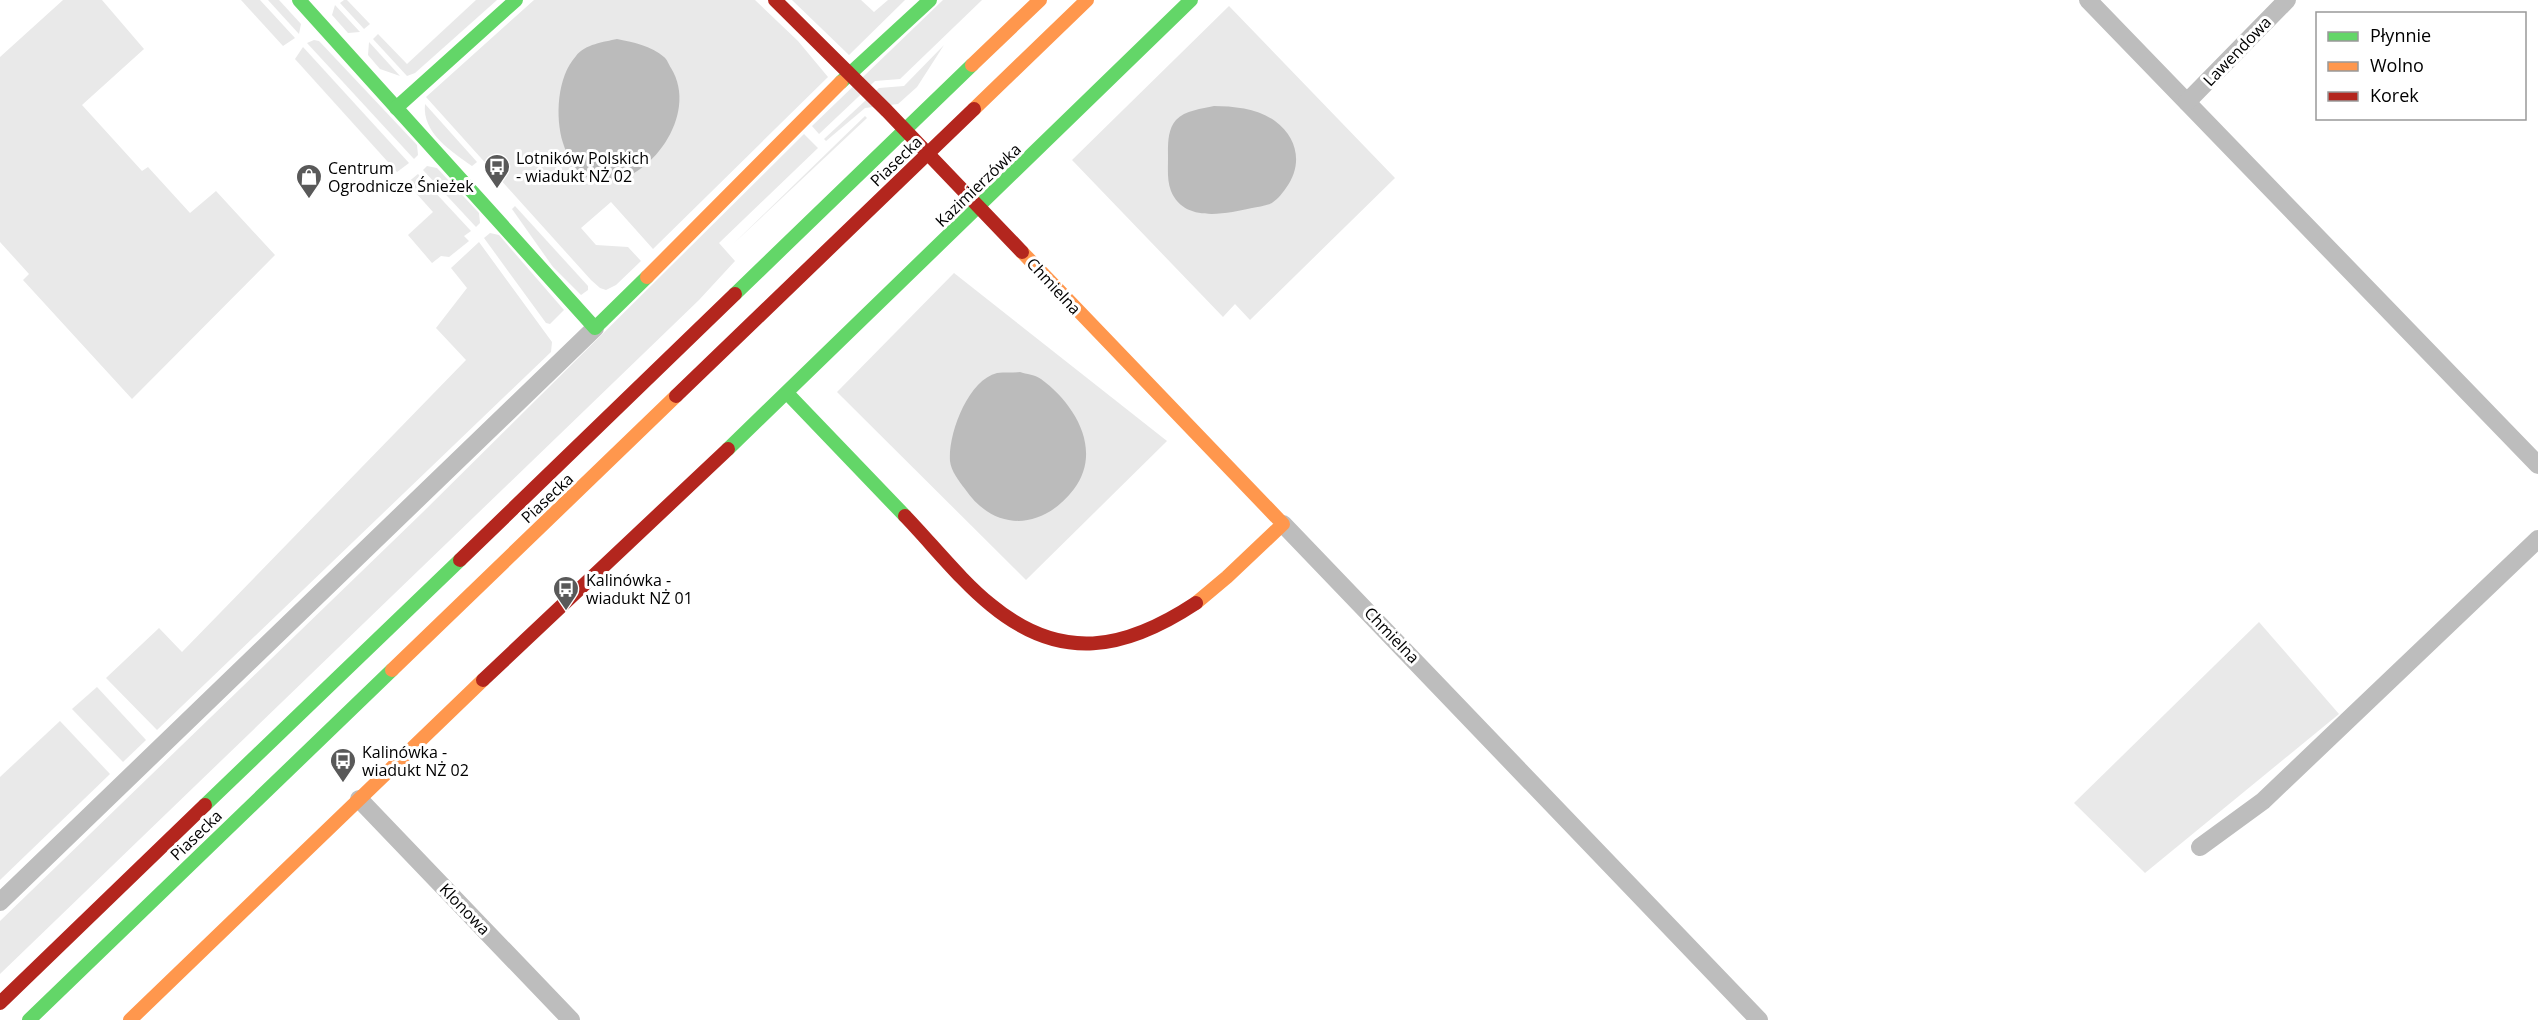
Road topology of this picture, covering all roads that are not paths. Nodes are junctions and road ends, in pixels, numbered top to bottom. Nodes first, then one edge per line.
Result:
1 (299, 0) edge
2 (516, 0) edge
3 (775, 0) edge
4 (930, 0) edge
5 (1040, 0) edge
6 (1087, 0) edge
7 (1191, 0) edge
8 (2088, 0) edge
9 (2287, 0) edge
10 (2187, 102) junction
11 (396, 108) junction
12 (595, 328) junction
13 (787, 393) junction
14 (2538, 465) edge
15 (1283, 524) junction
16 (2538, 539) edge
17 (358, 799) junction
18 (2200, 847) dead end
19 (0, 902) edge
20 (0, 1003) edge
21 (28, 1020) edge
22 (130, 1020) edge
23 (571, 1020) edge
24 (1759, 1020) edge

1 - 11 main road
2 - 11 main road
3 - 15 main road, Chmielna
4 - 12 main road
5 - 20 main road, Piasecka
6 - 21 main road, Piasecka
7 - 13 main road, Kazimierzówka
8 - 10 street
9 - 10 street, Lawendowa
10 - 14 street
11 - 12 main road
12 - 19 street
13 - 15 main road
13 - 17 main road, Kazimierzówka
15 - 24 street, Chmielna
16 - 18 street
17 - 22 main road, Kazimierzówka
17 - 23 street, Klonowa

